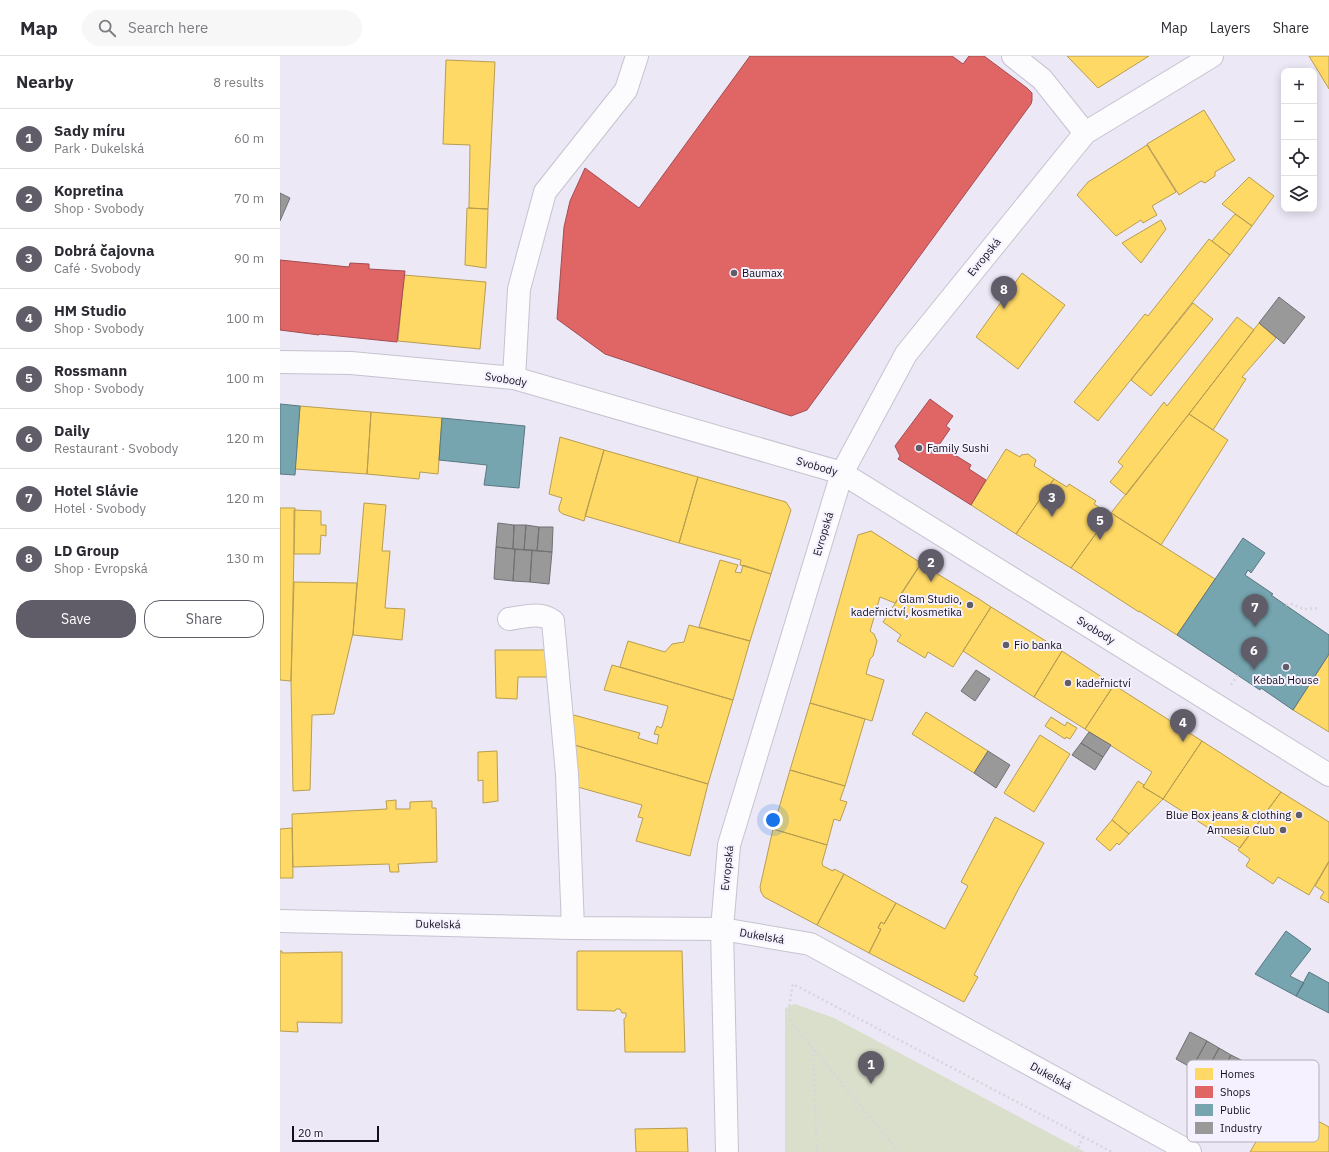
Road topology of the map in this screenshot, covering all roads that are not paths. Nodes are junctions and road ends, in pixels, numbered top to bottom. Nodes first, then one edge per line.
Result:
1 (637, 56) edge
2 (1013, 56) edge
3 (1212, 56) edge
4 (1085, 134) junction
5 (280, 362) edge
6 (514, 378) junction
7 (842, 473) junction
8 (509, 619) dead end
9 (1329, 775) edge
10 (280, 921) edge
11 (573, 928) junction
12 (722, 929) junction
13 (727, 1152) edge
14 (1190, 1152) edge

1 - 6 street
2 - 4 street
3 - 4 street, Evropská
4 - 7 street, Evropská
5 - 6 street, Svobody
6 - 7 street, Svobody
7 - 9 street, Svobody
7 - 12 street, Evropská
8 - 11 street
10 - 11 street, Dukelská
11 - 12 street, Dukelská
12 - 13 street, Evropská
12 - 14 street, Dukelská

